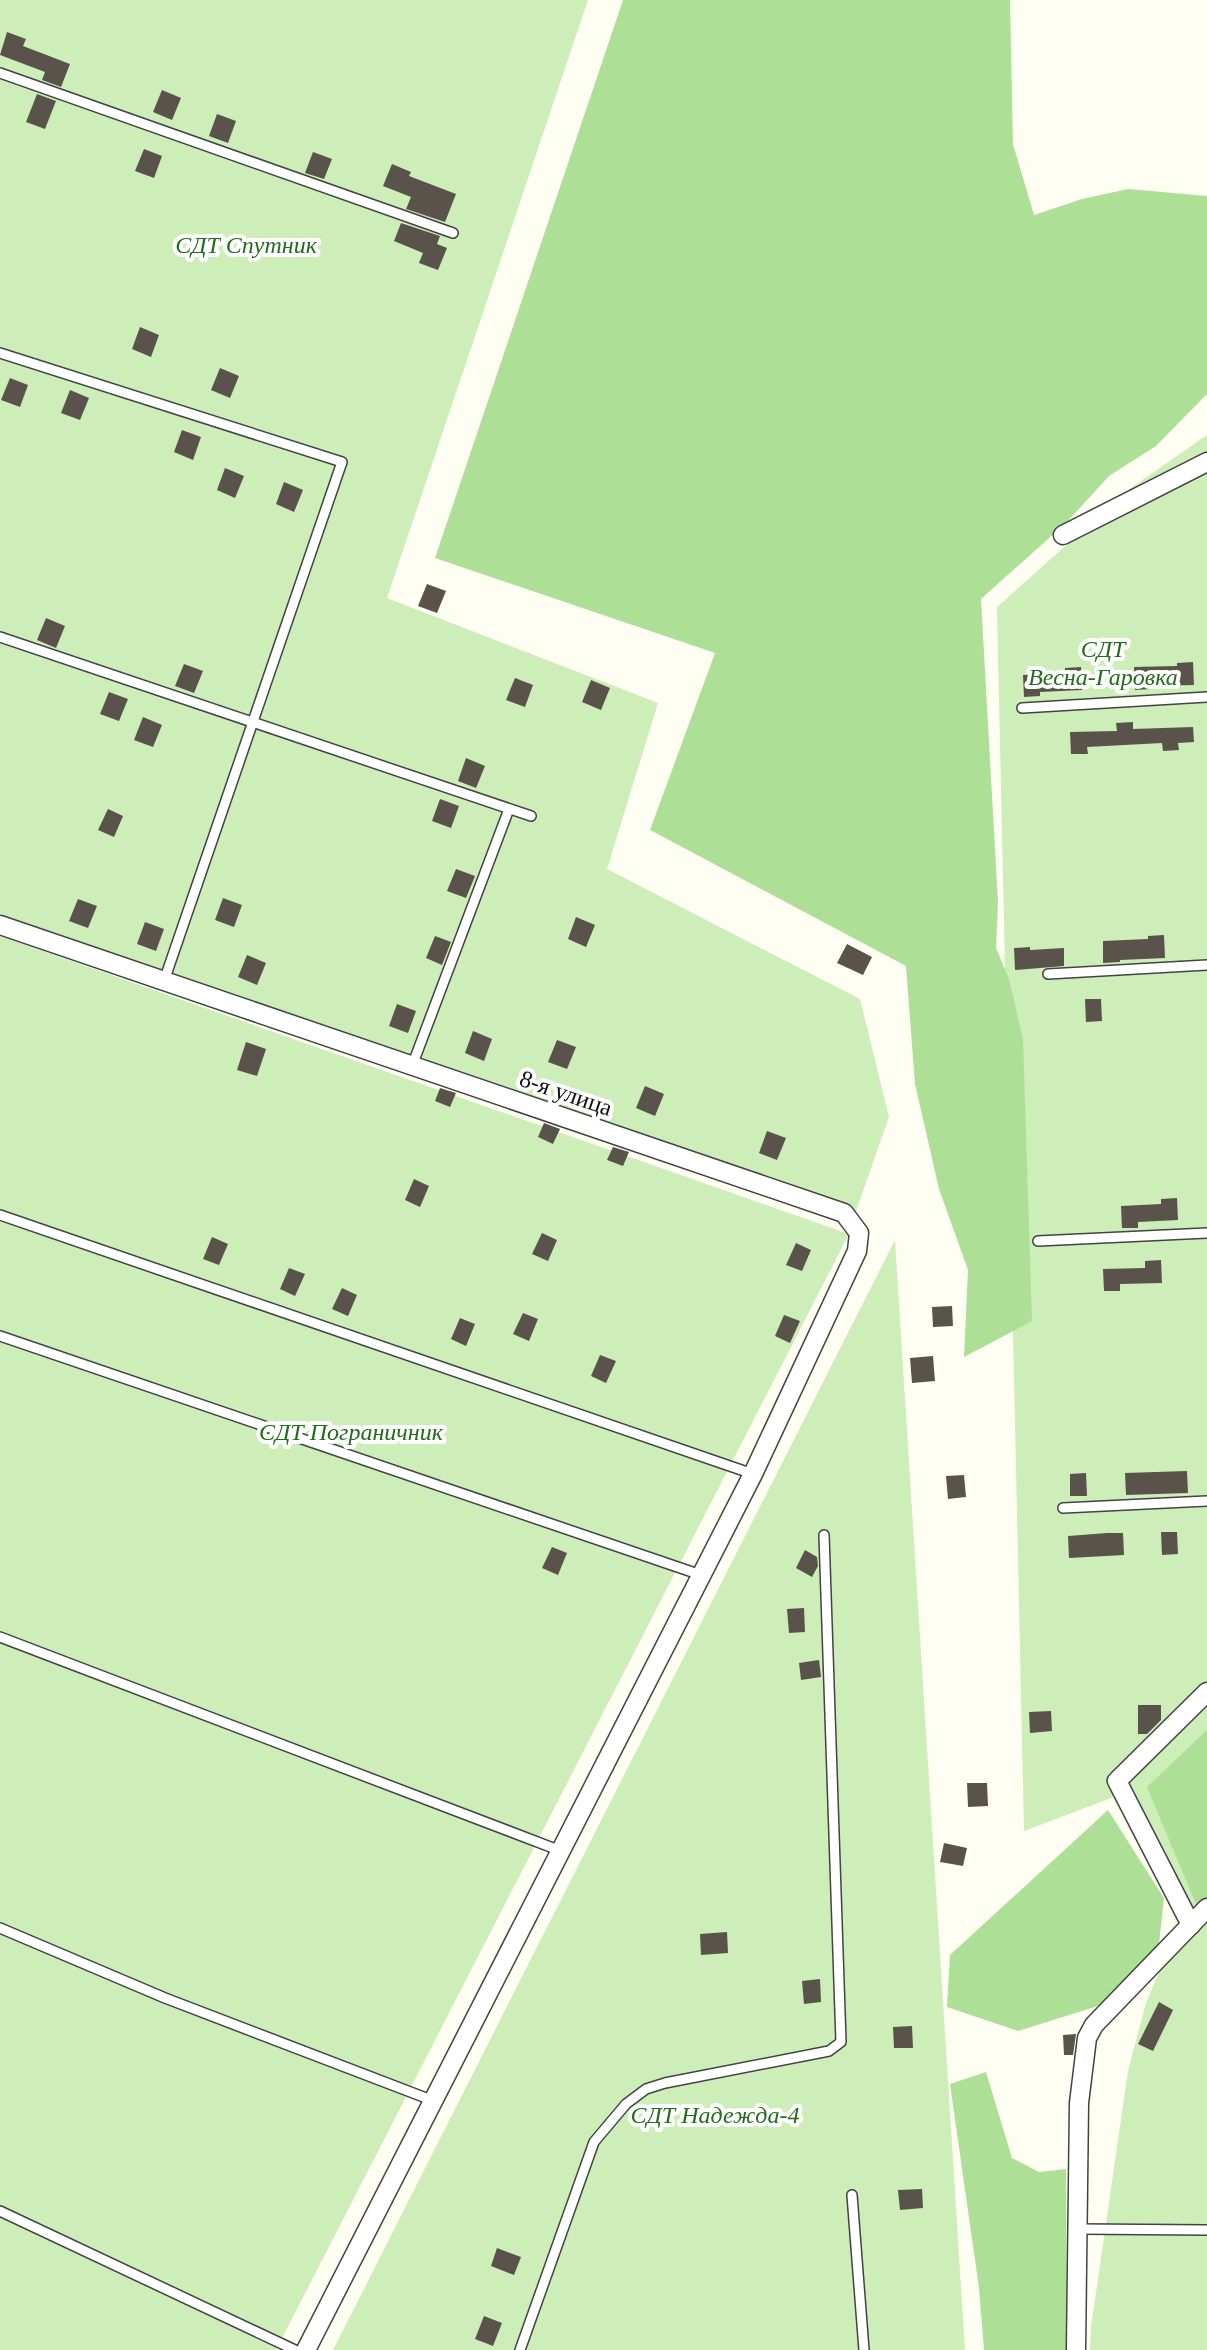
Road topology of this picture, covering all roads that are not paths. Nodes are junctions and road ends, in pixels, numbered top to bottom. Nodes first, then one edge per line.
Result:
1 (0, 73) edge
2 (453, 233) dead end
3 (0, 353) edge
4 (1207, 462) edge
5 (1063, 535) dead end
6 (0, 637) edge
7 (1207, 697) edge
8 (1022, 708) dead end
9 (253, 722) junction
10 (509, 809) junction
11 (531, 816) dead end
12 (0, 925) edge
13 (1207, 965) edge
14 (1048, 974) dead end
15 (164, 981) junction
16 (412, 1066) junction
17 (0, 1215) edge
18 (1207, 1233) edge
19 (1038, 1241) dead end
20 (0, 1336) edge
21 (753, 1474) junction
22 (1207, 1501) edge
23 (1063, 1508) dead end
24 (824, 1535) dead end
25 (702, 1575) junction
26 (0, 1637) edge
27 (1207, 1692) edge
28 (561, 1851) junction
29 (1207, 1908) edge
30 (1195, 1927) junction
31 (0, 1928) edge
32 (434, 2101) junction
33 (852, 2195) dead end
34 (0, 2211) edge
35 (1078, 2229) junction
36 (1207, 2230) edge
37 (295, 2350) edge
38 (306, 2350) edge
39 (520, 2350) edge
40 (864, 2350) edge
41 (1076, 2350) edge

1 - 2 lane
3 - 9 lane
4 - 5 street
6 - 9 lane
7 - 8 lane
9 - 10 lane
9 - 15 lane
10 - 11 lane
10 - 16 lane
12 - 15 street, 8-я улица
13 - 14 lane
15 - 16 street, 8-я улица
16 - 21 street, 8-я улица
17 - 21 lane
18 - 19 lane
20 - 25 lane
21 - 25 street, 8-я улица
22 - 23 lane
24 - 39 lane
25 - 28 street, 8-я улица
26 - 28 lane
27 - 30 street
28 - 32 street, 8-я улица
29 - 30 street
30 - 35 street
31 - 32 lane
32 - 38 street, 8-я улица
33 - 40 lane
34 - 37 lane
35 - 36 lane
35 - 41 street

